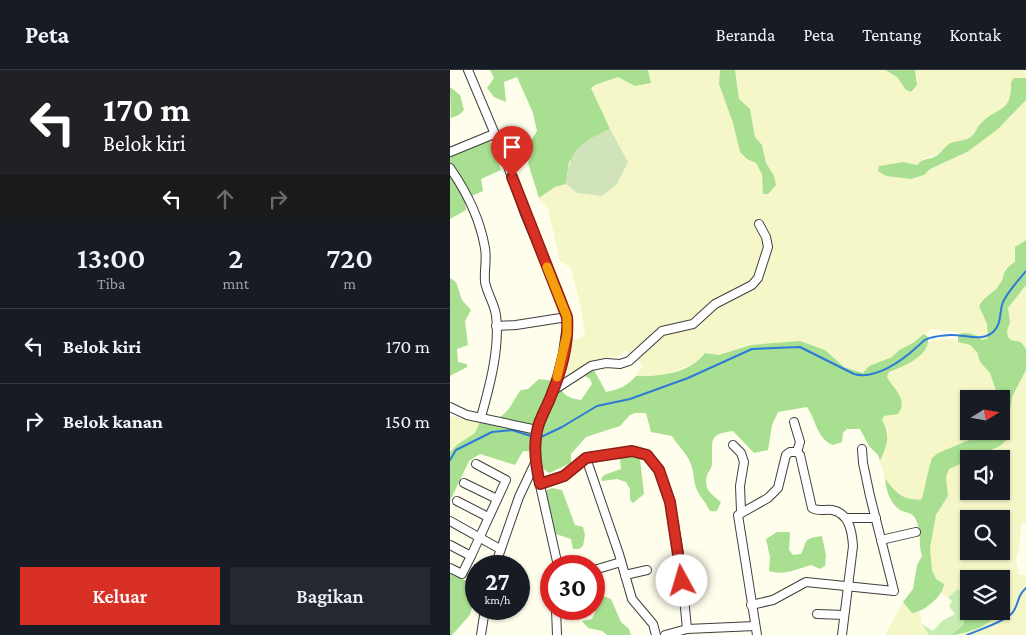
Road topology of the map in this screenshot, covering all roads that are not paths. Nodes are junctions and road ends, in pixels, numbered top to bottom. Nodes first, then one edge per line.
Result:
1 (468, 70) edge
2 (494, 134) junction
3 (450, 152) edge
4 (450, 168) edge
5 (759, 224) dead end
6 (567, 317) junction
7 (496, 326) junction
8 (554, 390) junction
9 (450, 407) edge
10 (481, 416) junction
11 (794, 422) dead end
12 (536, 435) junction
13 (733, 445) dead end
14 (862, 448) dead end
15 (797, 452) junction
16 (586, 458) junction
17 (535, 463) junction
18 (476, 464) dead end
19 (464, 483) dead end
20 (540, 484) junction
21 (497, 500) junction
22 (457, 501) dead end
23 (741, 511) junction
24 (488, 517) junction
25 (846, 518) junction
26 (876, 518) junction
27 (450, 521) edge
28 (916, 532) dead end
29 (480, 537) junction
30 (882, 540) junction
31 (450, 545) edge
32 (500, 549) junction
33 (469, 555) edge
34 (471, 555) edge
35 (498, 555) edge
36 (556, 555) edge
37 (620, 562) junction
38 (605, 567) edge
39 (450, 568) edge
40 (465, 568) edge
41 (647, 570) dead end
42 (625, 575) junction
43 (847, 586) junction
44 (752, 605) junction
45 (817, 614) dead end
46 (844, 614) junction
47 (483, 620) edge
48 (557, 620) edge
49 (755, 626) junction
50 (687, 629) junction
51 (481, 635) edge
52 (558, 635) edge
53 (656, 635) edge
54 (666, 635) edge
55 (757, 635) edge
56 (842, 635) edge

1 - 2 street
2 - 3 street
2 - 6 street
4 - 7 street
5 - 8 street
6 - 7 street
6 - 8 street
7 - 10 street
8 - 12 street
9 - 10 street
10 - 12 street
11 - 15 street
12 - 17 street
13 - 23 street
14 - 26 street
15 - 23 street
15 - 25 street
16 - 20 street
16 - 37 street
16 - 50 street
17 - 20 street
17 - 32 street
18 - 21 street
19 - 21 street
20 - 36 street
21 - 24 street
22 - 24 street
23 - 44 street
24 - 29 street
25 - 26 street
25 - 43 street
26 - 30 street
27 - 29 street
28 - 30 street
29 - 32 street
29 - 34 street
30 - 43 street
31 - 33 street
32 - 35 street
37 - 38 street
37 - 42 street
39 - 40 street
41 - 42 street
42 - 53 street
43 - 44 street
43 - 46 street
44 - 49 street
45 - 46 street
46 - 56 street
47 - 51 street
48 - 52 street
49 - 50 street
49 - 55 street
50 - 54 street

